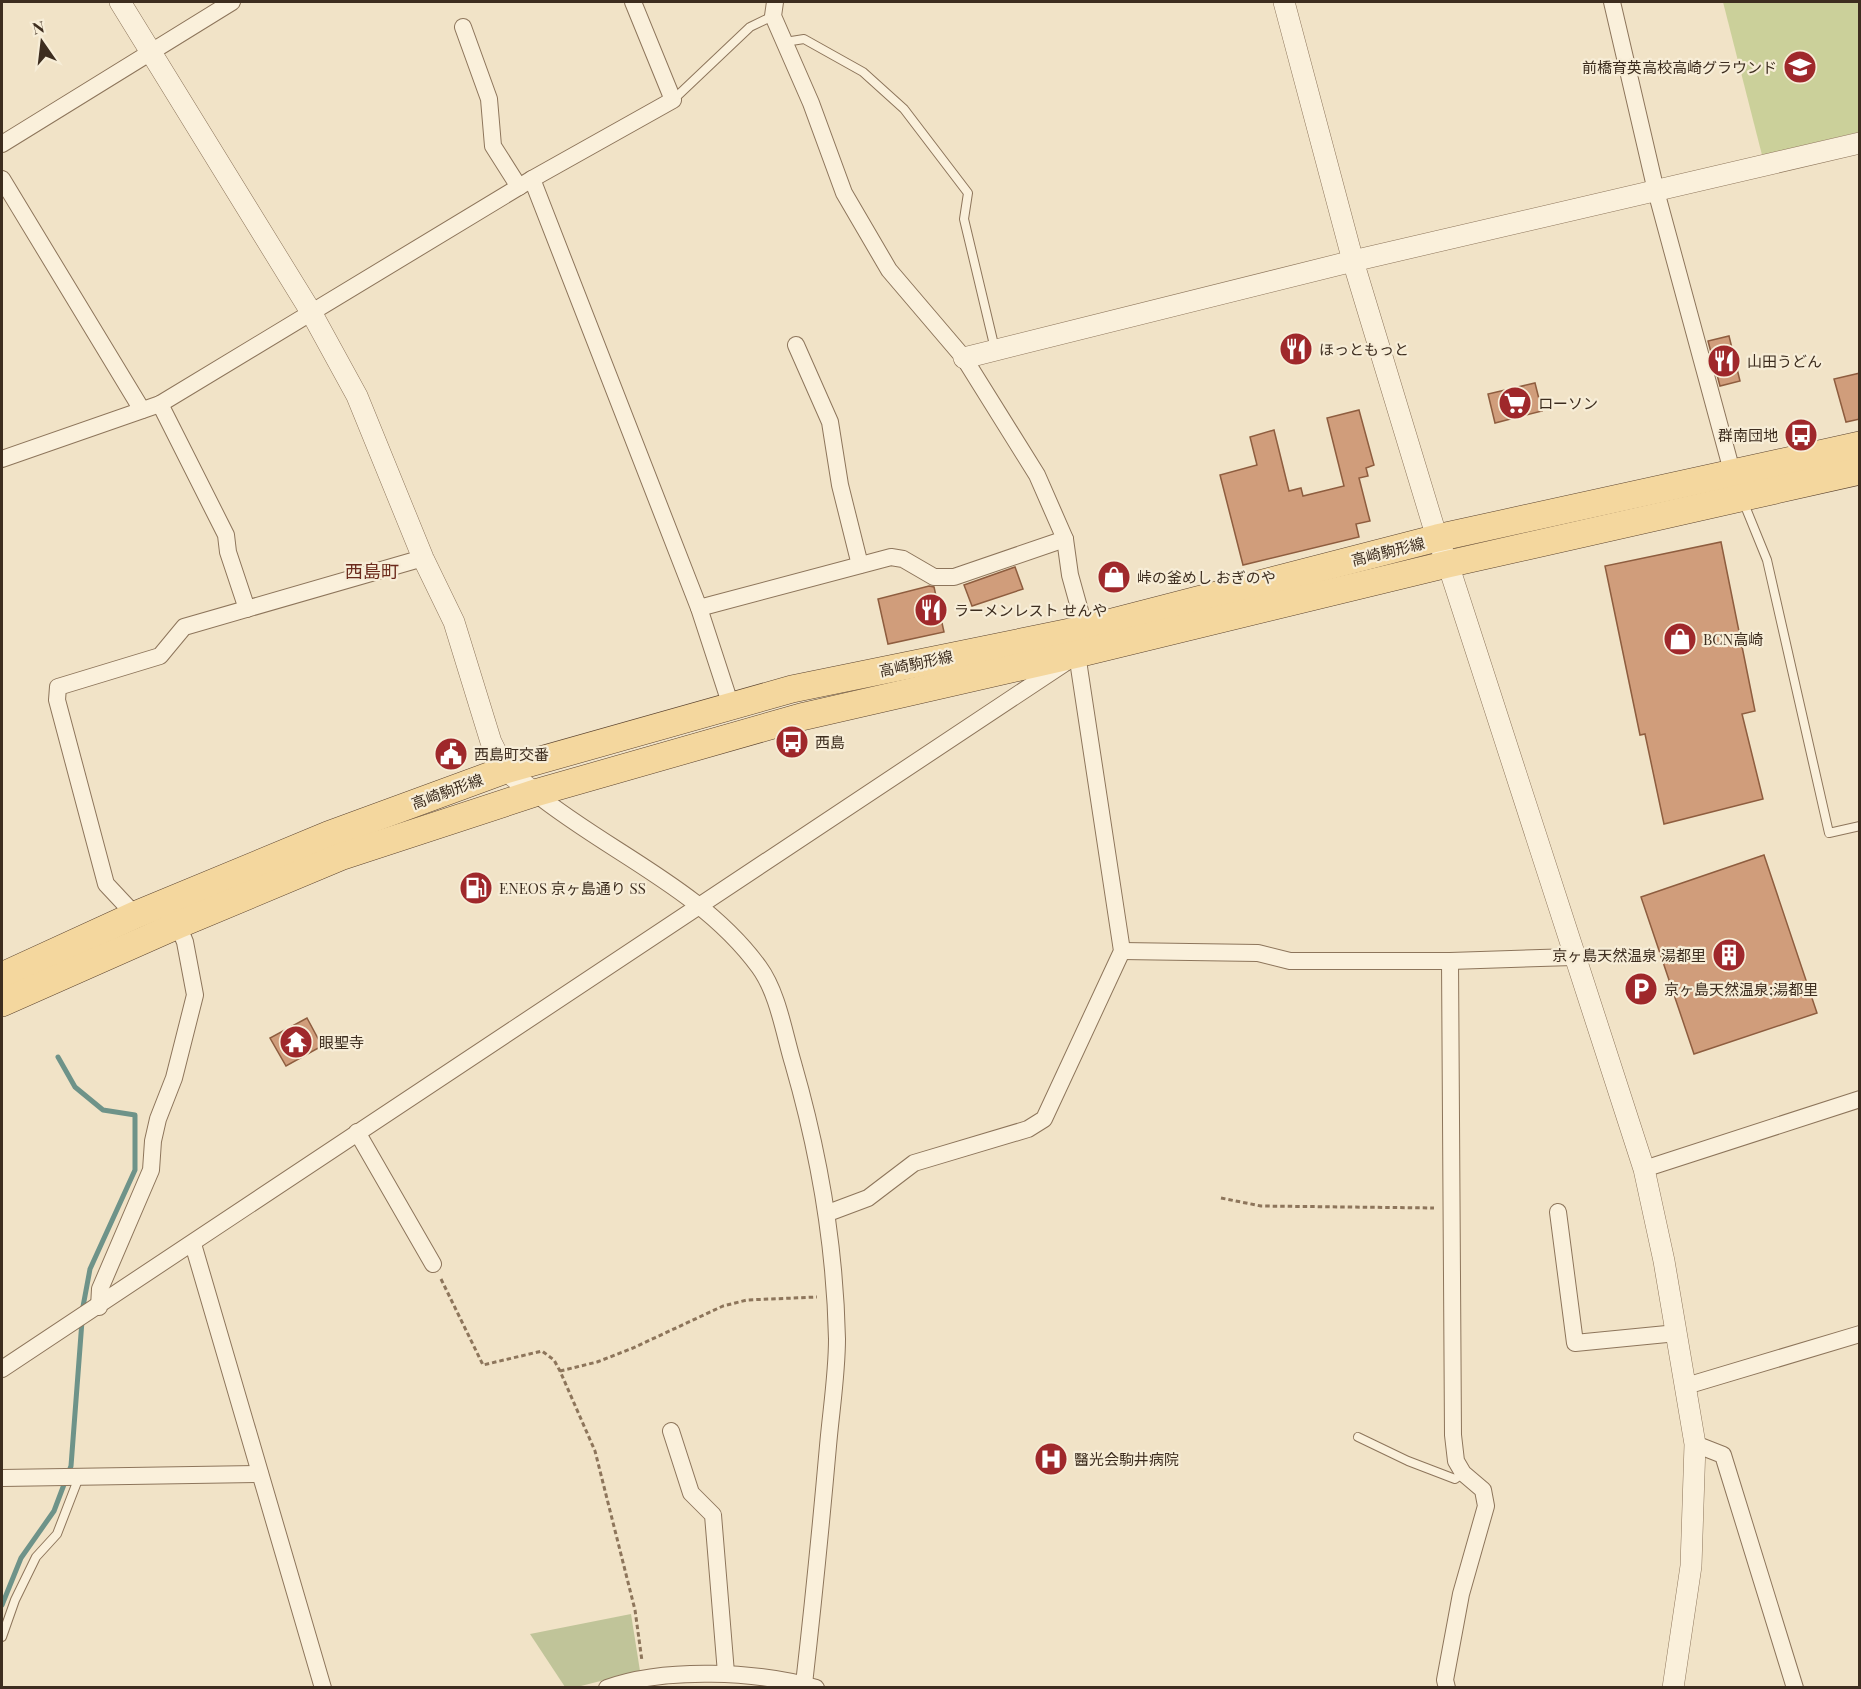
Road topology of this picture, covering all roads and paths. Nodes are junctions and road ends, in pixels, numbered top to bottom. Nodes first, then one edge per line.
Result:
1 (120, 2) edge
2 (232, 2) edge
3 (633, 2) edge
4 (1284, 2) edge
5 (1612, 2) edge
6 (774, 9) edge
7 (463, 27) dead end
8 (785, 42) junction
9 (151, 51) junction
10 (674, 100) junction
11 (1860, 143) edge
12 (2, 144) edge
13 (2, 179) edge
14 (526, 183) junction
15 (1656, 191) junction
16 (1353, 261) junction
17 (311, 312) junction
18 (796, 345) dead end
19 (995, 349) junction
20 (964, 358) junction
21 (160, 404) junction
22 (142, 410) junction
23 (1860, 445) edge
24 (2, 459) edge
25 (1860, 471) edge
26 (1738, 486) junction
27 (1437, 538) junction
28 (1065, 539) junction
29 (423, 558) junction
30 (1448, 564) junction
31 (860, 565) junction
32 (699, 608) junction
33 (247, 609) junction
34 (1084, 629) junction
35 (1077, 654) junction
36 (731, 706) junction
37 (505, 770) junction
38 (535, 793) junction
39 (1860, 826) edge
40 (699, 907) junction
41 (135, 915) junction
42 (178, 925) junction
43 (1122, 951) junction
44 (1574, 957) junction
45 (1450, 961) junction
46 (2, 976) edge
47 (2, 1003) edge
48 (1860, 1099) edge
49 (357, 1132) junction
50 (1644, 1169) junction
51 (1221, 1198) dead end
52 (1452, 1208) junction
53 (1558, 1212) dead end
54 (828, 1214) junction
55 (193, 1244) junction
56 (434, 1264) joint
57 (834, 1296) junction
58 (99, 1307) junction
59 (1677, 1334) junction
60 (1860, 1334) edge
61 (2, 1369) edge
62 (560, 1371) junction
63 (1686, 1386) junction
64 (671, 1431) dead end
65 (1358, 1437) dead end
66 (1695, 1444) junction
67 (1463, 1473) junction
68 (260, 1474) junction
69 (79, 1477) junction
70 (2, 1478) edge
71 (2, 1637) edge
72 (726, 1673) junction
73 (644, 1680) junction
74 (810, 1686) edge
75 (323, 1688) edge
76 (607, 1688) edge
77 (1447, 1688) edge
78 (1673, 1688) edge
79 (1795, 1688) edge

1 - 9 street
2 - 9 street
3 - 10 street
4 - 16 street
5 - 15 street
6 - 8 street
6 - 10 lane
7 - 14 street
8 - 19 lane
8 - 20 street
9 - 12 street
9 - 17 street
10 - 14 street
11 - 15 street
13 - 22 street
14 - 17 street
14 - 32 street
15 - 16 street
15 - 26 street
16 - 19 street
16 - 27 street
17 - 21 street
17 - 29 street
18 - 31 street
19 - 20 street
20 - 28 street
21 - 22 street
21 - 33 street
22 - 24 street
23 - 26 main road, 高崎駒形線
25 - 26 main road, 高崎駒形線
26 - 27 main road, 高崎駒形線
26 - 30 main road, 高崎駒形線
26 - 39 lane
27 - 30 street
27 - 34 main road, 高崎駒形線
28 - 31 street
28 - 34 street
29 - 33 street
29 - 37 street
30 - 35 main road, 高崎駒形線
30 - 44 street
31 - 32 street
32 - 36 street
33 - 41 street
34 - 35 street
34 - 36 main road, 高崎駒形線
35 - 38 main road, 高崎駒形線
35 - 40 street
35 - 43 street
36 - 37 main road, 高崎駒形線
37 - 38 street
37 - 41 main road, 高崎駒形線
38 - 40 street
38 - 42 main road, 高崎駒形線
40 - 49 street
40 - 54 street
41 - 46 main road, 高崎駒形線
42 - 47 main road, 高崎駒形線
42 - 58 street
43 - 45 street
43 - 54 street
44 - 45 street
44 - 50 street
45 - 52 street
48 - 50 street
49 - 55 street
49 - 56 street
50 - 59 street
51 - 52 path
52 - 67 street
53 - 59 street
54 - 57 street
55 - 58 street
55 - 68 street
56 - 62 path
57 - 62 path
57 - 74 street
58 - 61 street
59 - 63 street
60 - 63 street
62 - 73 path
63 - 66 street
64 - 72 street
65 - 67 lane
66 - 78 street
66 - 79 street
67 - 77 street
68 - 69 street
68 - 75 street
69 - 70 street
69 - 71 lane
72 - 73 street
72 - 74 street
73 - 76 street

